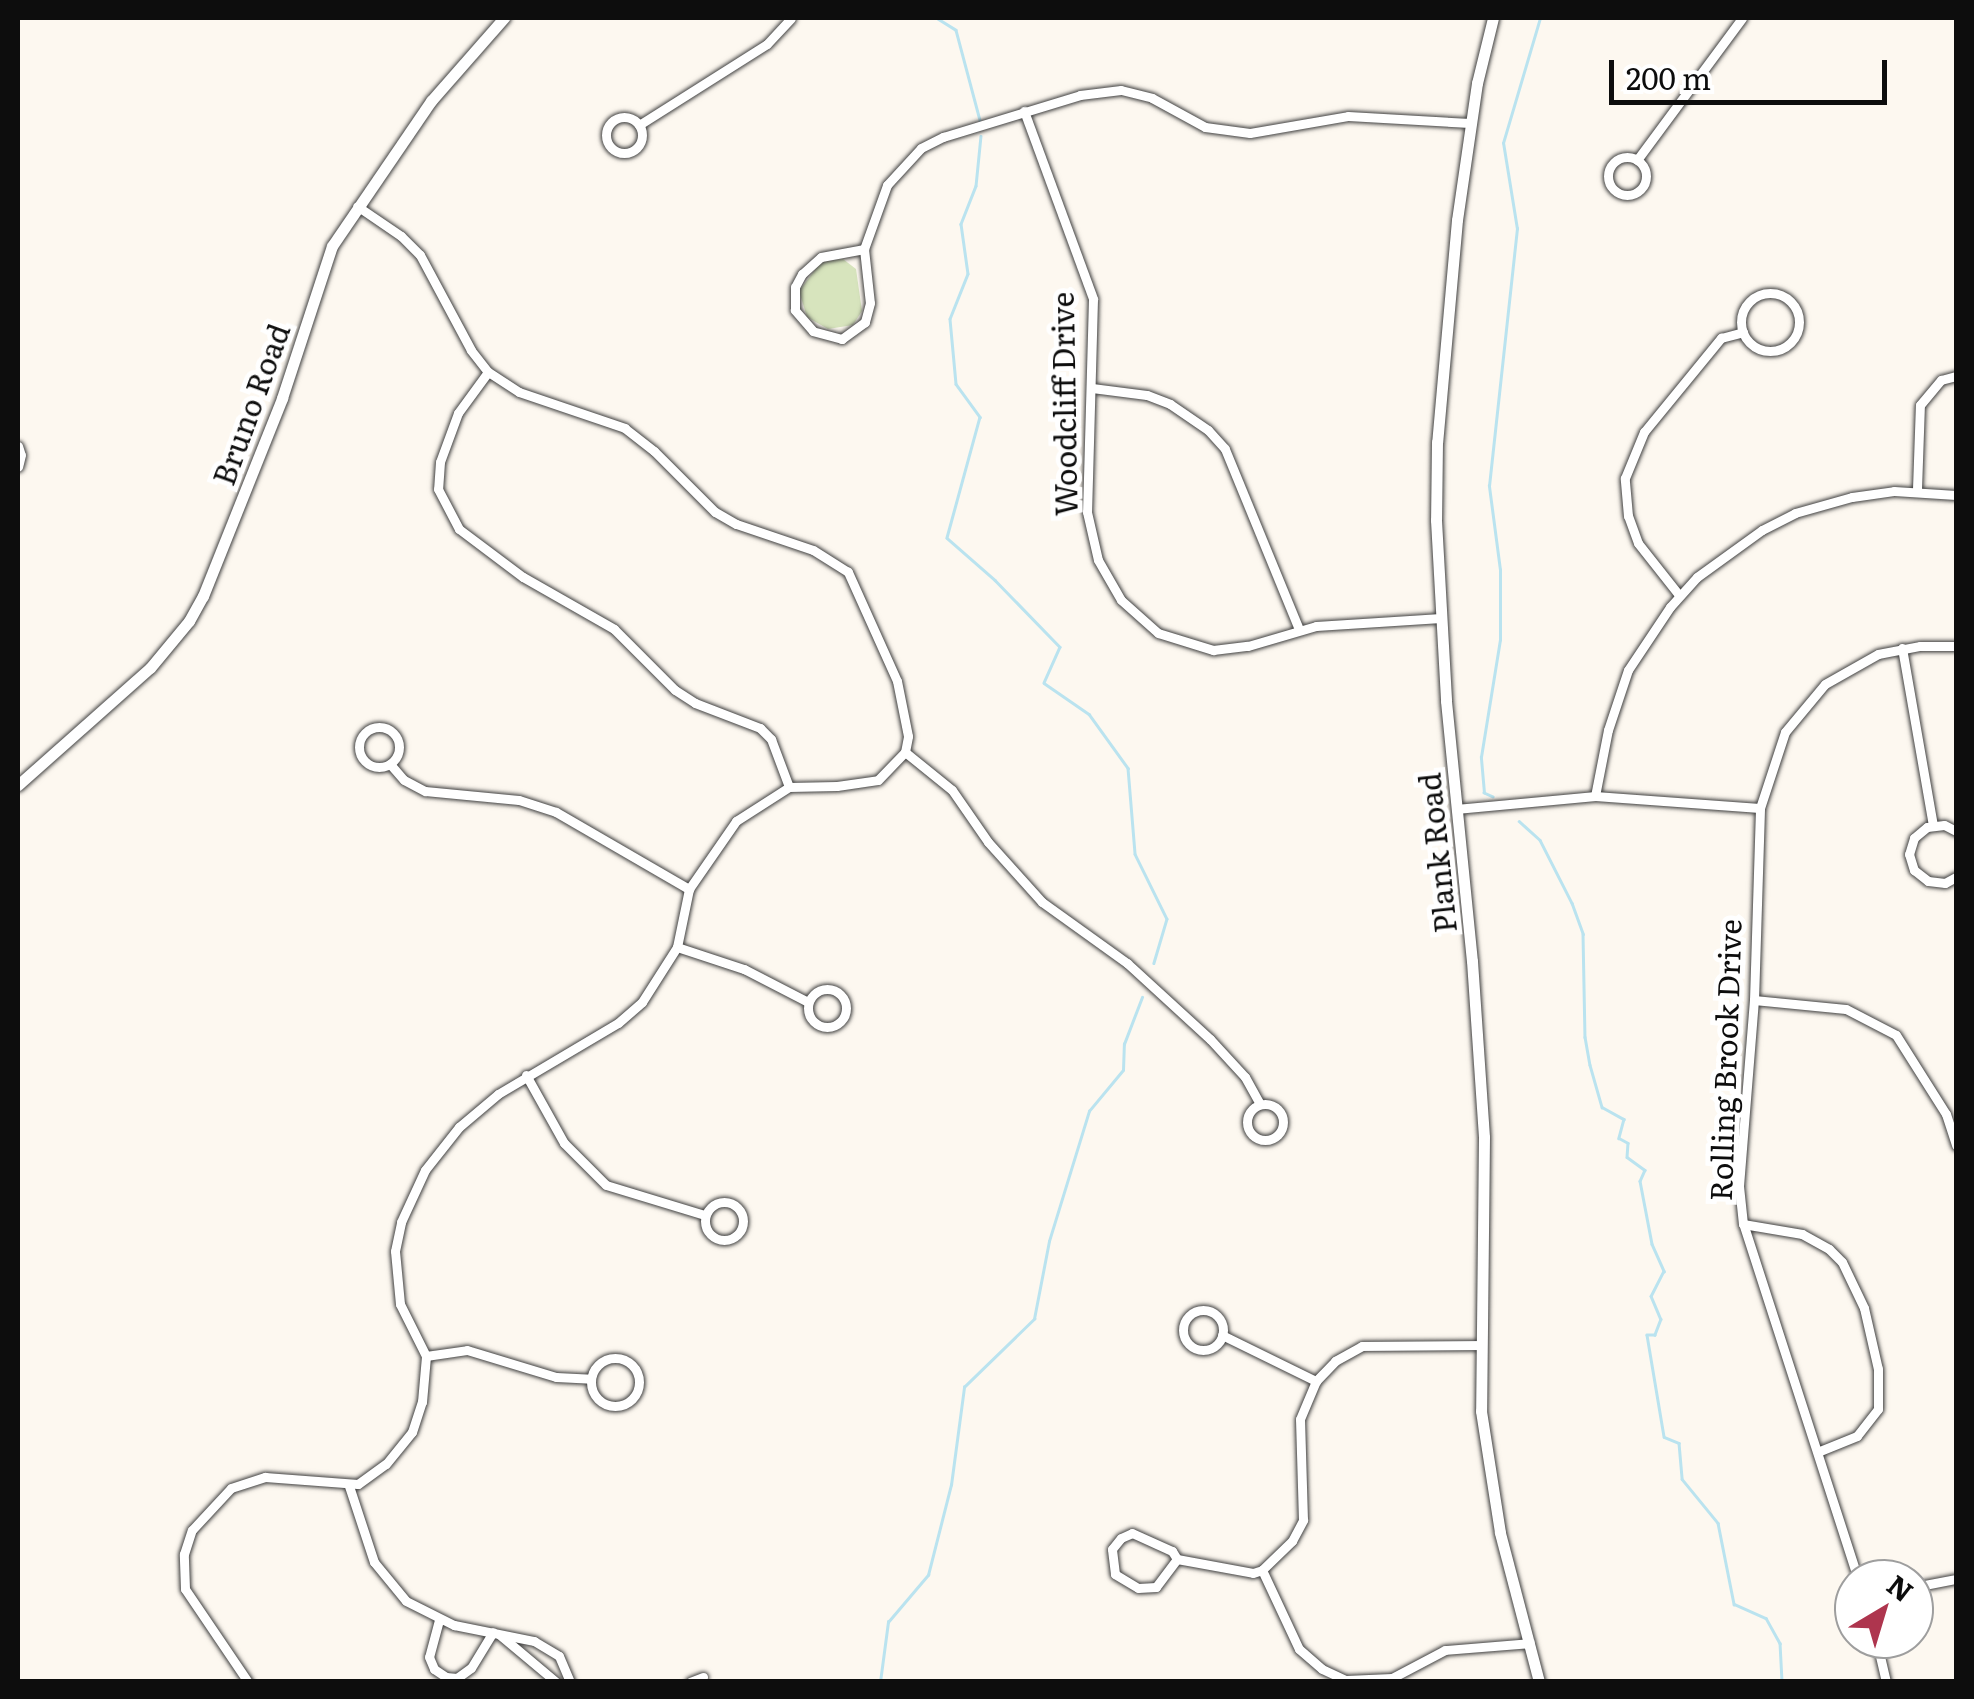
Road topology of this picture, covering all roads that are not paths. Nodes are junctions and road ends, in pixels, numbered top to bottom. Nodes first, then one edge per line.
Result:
1 (504, 18) edge
2 (791, 18) edge
3 (1493, 18) edge
4 (1742, 18) edge
5 (1024, 111) junction
6 (1470, 124) junction
7 (639, 125) junction
8 (1637, 160) junction
9 (357, 206) junction
10 (864, 249) junction
11 (1743, 332) junction
12 (488, 372) junction
13 (1956, 376) edge
14 (1092, 388) junction
15 (18, 446) edge
16 (18, 466) edge
17 (1917, 490) junction
18 (1956, 494) edge
19 (1679, 595) junction
20 (1441, 618) junction
21 (1300, 628) junction
22 (1956, 646) edge
23 (1902, 648) junction
24 (904, 752) junction
25 (390, 764) junction
26 (18, 785) edge
27 (789, 786) junction
28 (1595, 796) junction
29 (1456, 808) junction
30 (1760, 808) junction
31 (1933, 825) junction
32 (1956, 830) edge
33 (1956, 878) edge
34 (689, 889) junction
35 (677, 947) junction
36 (1754, 1000) junction
37 (808, 1002) junction
38 (526, 1076) junction
39 (1260, 1104) junction
40 (1956, 1108) edge
41 (1946, 1114) junction
42 (1956, 1145) edge
43 (706, 1215) junction
44 (1743, 1224) junction
45 (1222, 1335) junction
46 (1480, 1346) junction
47 (426, 1356) junction
48 (591, 1380) junction
49 (1316, 1381) junction
50 (1820, 1451) junction
51 (350, 1486) junction
52 (1177, 1558) junction
53 (1852, 1559) edge
54 (1262, 1570) junction
55 (439, 1620) junction
56 (496, 1633) junction
57 (1530, 1643) junction
58 (1403, 1676) edge
59 (702, 1677) dead end
60 (1346, 1681) edge
61 (248, 1682) edge
62 (556, 1682) edge
63 (570, 1682) edge
64 (690, 1682) edge
65 (1539, 1682) edge

1 - 9 street, Bruno Road
2 - 7 street
3 - 6 street, Plank Road
4 - 8 street
5 - 6 street
5 - 10 street
5 - 14 street, Woodcliff Drive
6 - 20 street, Plank Road
7 - 7 street
8 - 8 street
9 - 12 street
9 - 26 street, Bruno Road
10 - 10 street
11 - 11 street
11 - 19 street
12 - 24 street
12 - 27 street
13 - 17 street
14 - 21 street
14 - 21 street, Woodcliff Drive
15 - 16 street
17 - 18 street
17 - 19 street
19 - 28 street
20 - 21 street, Woodcliff Drive
20 - 29 street, Plank Road
22 - 23 street, Rolling Brook Drive
23 - 30 street, Rolling Brook Drive
23 - 31 street
24 - 27 street
24 - 39 street
25 - 25 street
25 - 34 street
27 - 34 street
28 - 29 street
28 - 30 street
29 - 46 street, Plank Road
30 - 36 street, Rolling Brook Drive
31 - 32 street
31 - 33 street
34 - 35 street
35 - 37 street
35 - 38 street
36 - 41 street
36 - 44 street, Rolling Brook Drive
37 - 37 street
38 - 43 street
38 - 47 street
39 - 39 street
40 - 41 street
41 - 42 street
43 - 43 street
44 - 50 street, Rolling Brook Drive
44 - 50 street
45 - 45 street
45 - 49 street
46 - 49 street
46 - 57 street, Plank Road
47 - 48 street
47 - 51 street
48 - 48 street
49 - 54 street
50 - 53 street, Rolling Brook Drive
51 - 55 street
51 - 61 street
52 - 52 street
52 - 54 street
54 - 60 street
55 - 56 street
55 - 56 street
56 - 62 street
56 - 63 street
57 - 58 street
57 - 65 street, Plank Road
58 - 60 street
59 - 64 street

